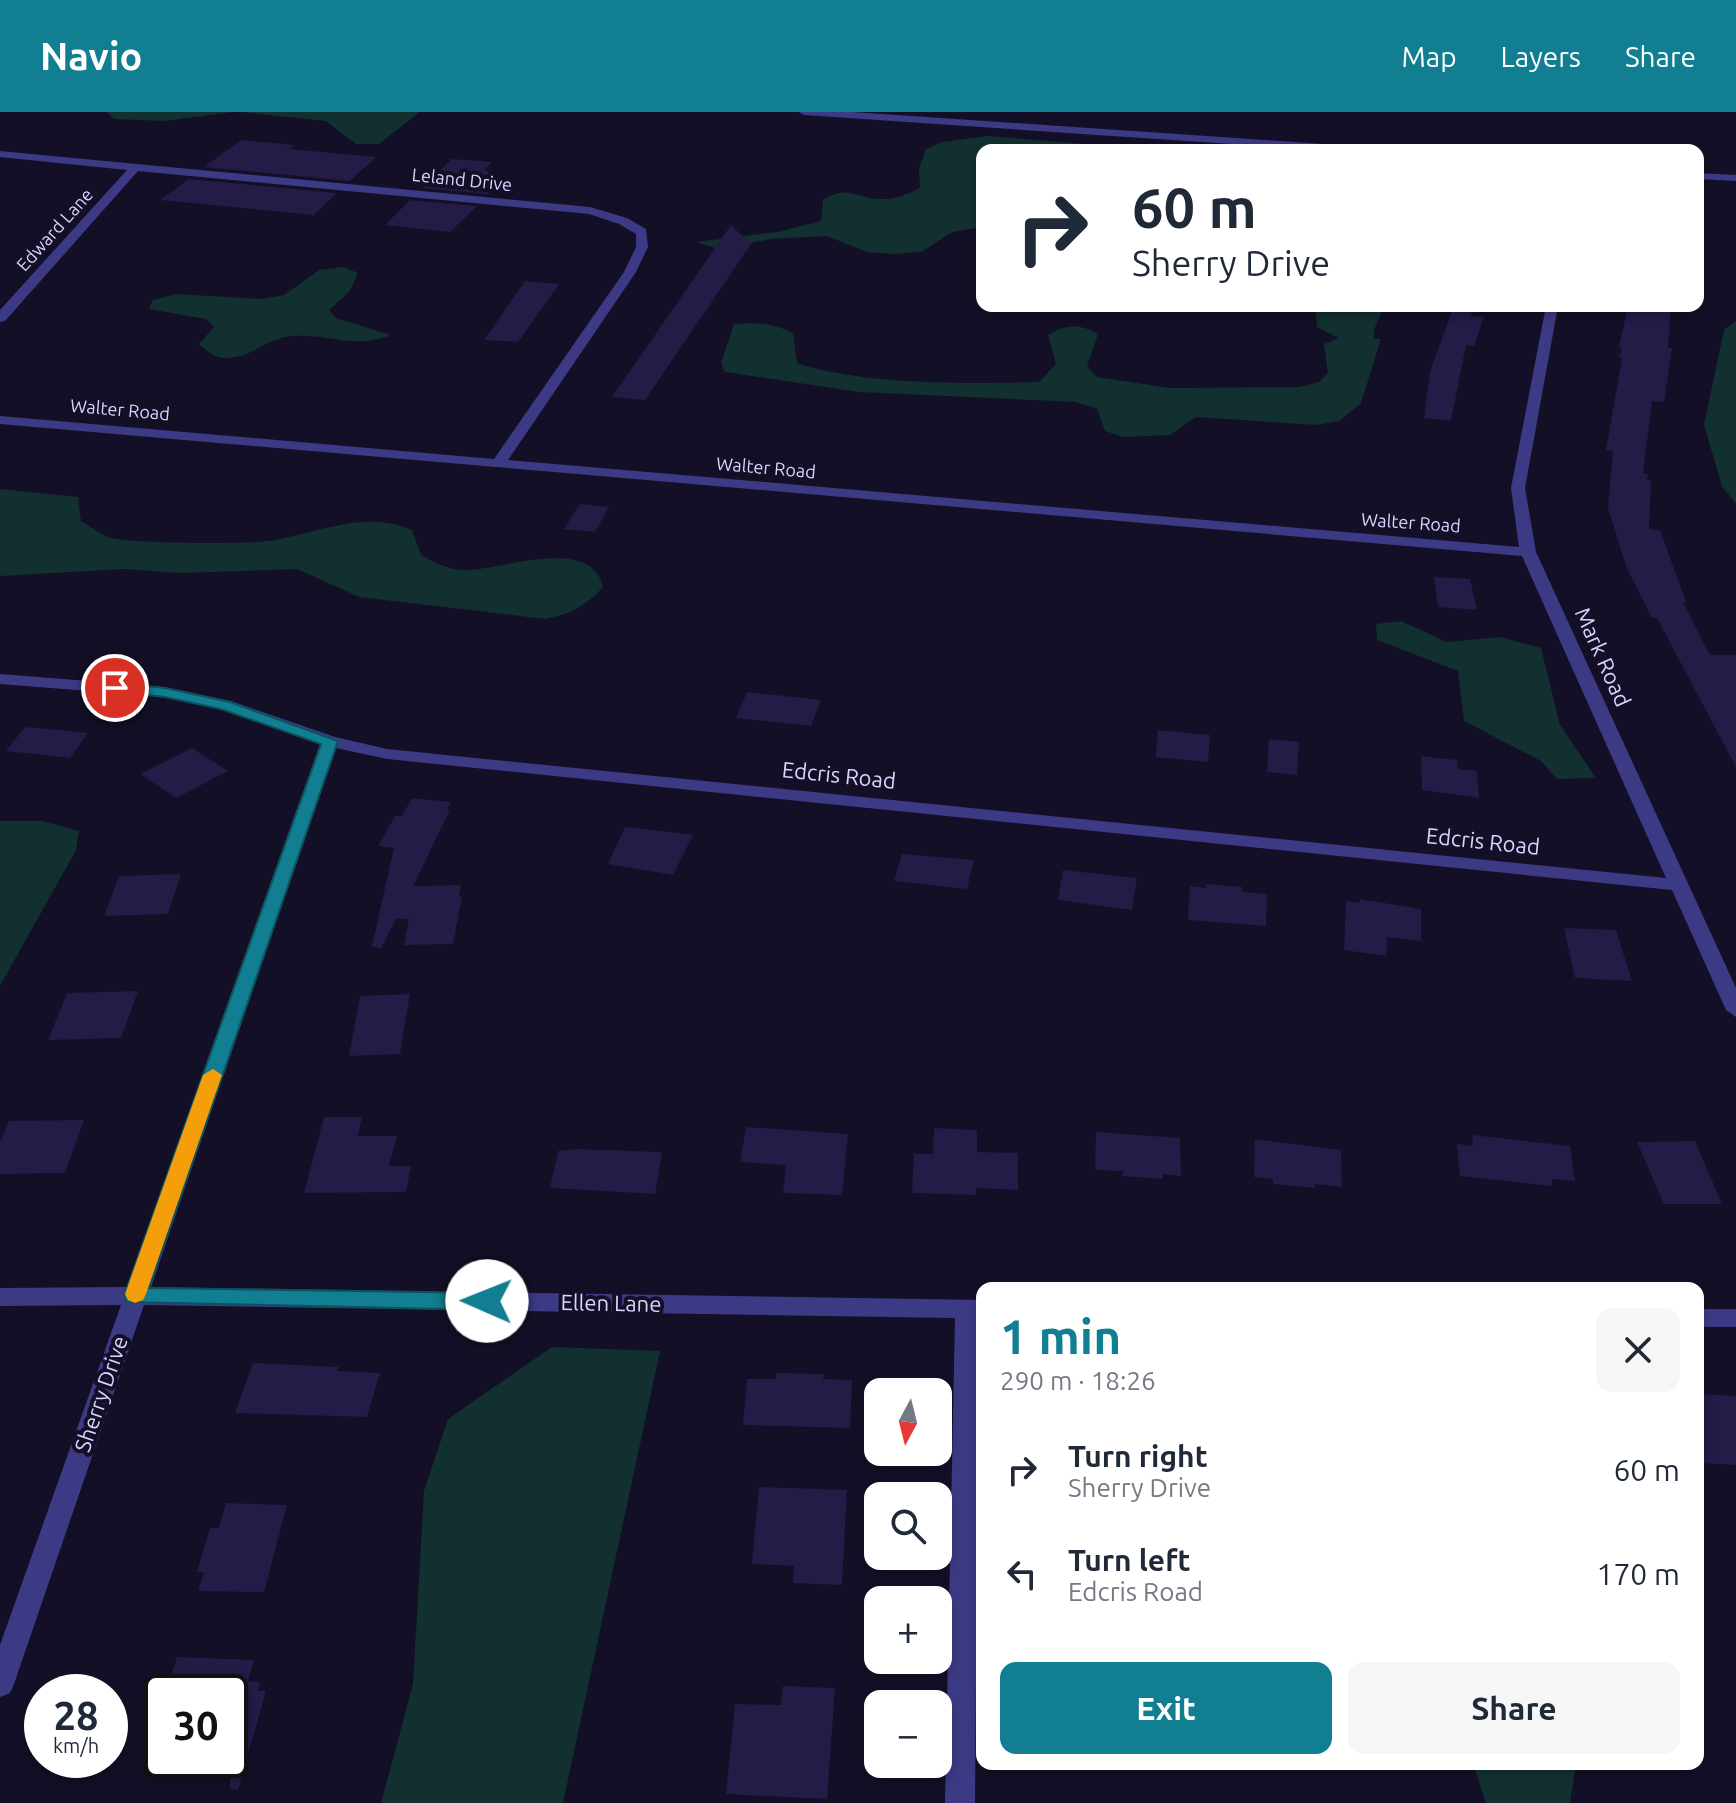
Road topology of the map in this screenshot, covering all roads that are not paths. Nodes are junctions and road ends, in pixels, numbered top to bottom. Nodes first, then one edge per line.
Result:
1 (804, 112) edge
2 (1279, 144) edge
3 (0, 154) edge
4 (137, 165) junction
5 (1704, 176) edge
6 (1736, 178) edge
7 (1551, 312) edge
8 (0, 318) edge
9 (0, 420) edge
10 (498, 464) junction
11 (1528, 552) junction
12 (0, 679) edge
13 (330, 741) junction
14 (1680, 885) junction
15 (1736, 1010) edge
16 (135, 1296) junction
17 (0, 1297) edge
18 (974, 1309) edge
19 (1704, 1318) edge
20 (1736, 1318) edge
21 (0, 1684) edge
22 (960, 1803) edge

1 - 2 street
3 - 4 street, Leland Drive
4 - 8 street, Edward Lane
4 - 10 street, Leland Drive
5 - 6 street
7 - 11 street, Mark Road
9 - 10 street, Walter Road
10 - 11 street, Walter Road
11 - 14 street, Mark Road
12 - 13 street, Edcris Road
13 - 14 street, Edcris Road
13 - 16 street, Sherry Drive
14 - 15 street, Mark Road
16 - 17 street, Ellen Lane
16 - 18 street, Ellen Lane
16 - 21 street, Sherry Drive
18 - 22 street
19 - 20 street

